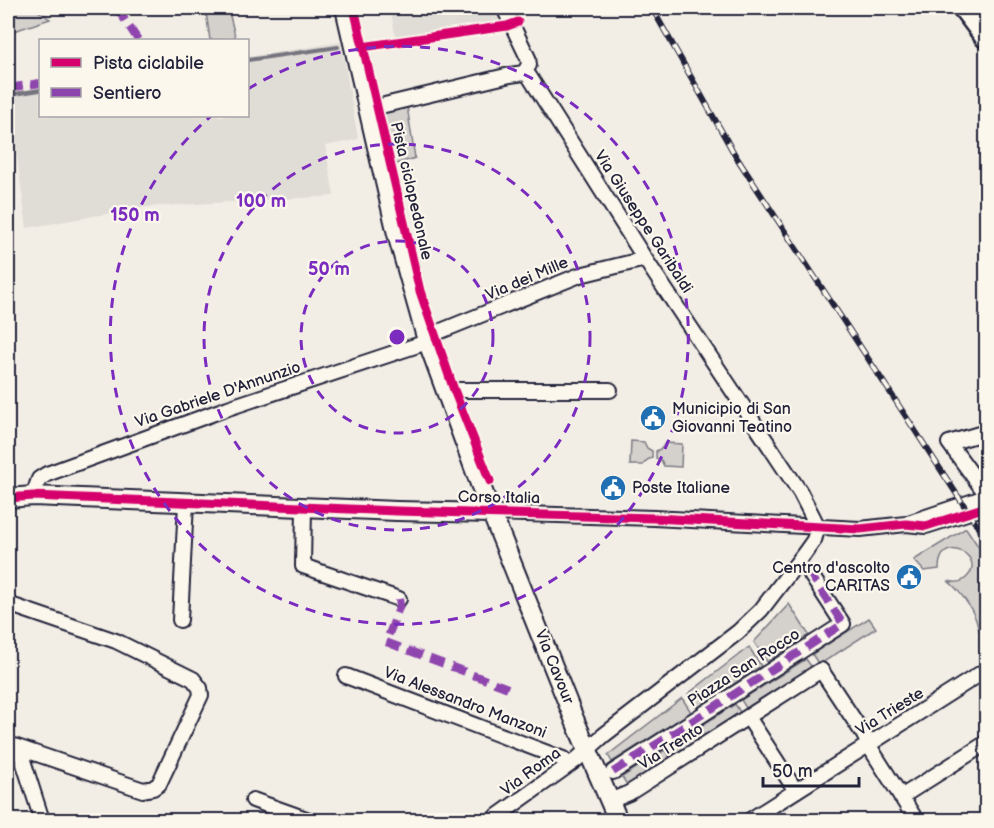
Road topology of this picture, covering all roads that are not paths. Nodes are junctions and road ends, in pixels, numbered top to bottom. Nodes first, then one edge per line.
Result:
1 (345, 8) edge
2 (504, 8) edge
3 (964, 8) edge
4 (987, 37) edge
5 (524, 73) junction
6 (368, 109) junction
7 (645, 259) junction
8 (426, 340) junction
9 (610, 390) dead end
10 (446, 392) junction
11 (987, 432) edge
12 (33, 496) junction
13 (987, 496) edge
14 (8, 498) edge
15 (186, 502) junction
16 (304, 507) junction
17 (987, 507) edge
18 (492, 513) junction
19 (906, 524) junction
20 (818, 526) junction
21 (811, 575) dead end
22 (399, 598) dead end
23 (8, 604) edge
24 (180, 620) dead end
25 (987, 670) edge
26 (346, 676) dead end
27 (748, 717) junction
28 (987, 743) edge
29 (868, 744) junction
30 (13, 746) edge
31 (588, 749) junction
32 (568, 765) junction
33 (614, 772) dead end
34 (796, 791) junction
35 (901, 797) junction
36 (253, 800) dead end
37 (610, 801) junction
38 (42, 820) edge
39 (309, 820) edge
40 (492, 820) edge
41 (618, 820) edge
42 (750, 820) edge
43 (916, 820) edge

1 - 6 street, Via Cavour
2 - 5 street
3 - 4 main road
5 - 6 street
5 - 7 street, Via Giuseppe Garibaldi
6 - 8 street, Via Cavour
7 - 8 street, Via dei Mille
7 - 20 street, Via Giuseppe Garibaldi
8 - 10 street, Via Cavour
8 - 12 street, Via Gabriele D'Annunzio
9 - 10 street
10 - 18 street, Via Cavour
11 - 13 street
12 - 14 street, Corso Italia
12 - 15 street, Corso Italia
13 - 19 street, Corso Italia
15 - 16 street, Corso Italia
15 - 24 street
16 - 18 street, Corso Italia
16 - 22 street
17 - 19 street, Corso Italia
18 - 20 street, Corso Italia
18 - 31 street, Via Cavour
19 - 20 street, Corso Italia
20 - 31 street, Via Roma
21 - 33 street, Piazza San Rocco
23 - 30 street
25 - 29 street, Via Trieste
26 - 32 street, Via Alessandro Manzoni
27 - 29 street, Via Trento
27 - 34 street
27 - 37 street, Via Trento
28 - 35 street
29 - 34 street, Via Trieste
29 - 35 street
30 - 38 street
31 - 32 street, Via Roma
31 - 37 street, Via Cavour
32 - 40 street, Via Roma
34 - 42 street, Via Trieste
35 - 43 street
36 - 39 street
37 - 41 street, Via Cavour

